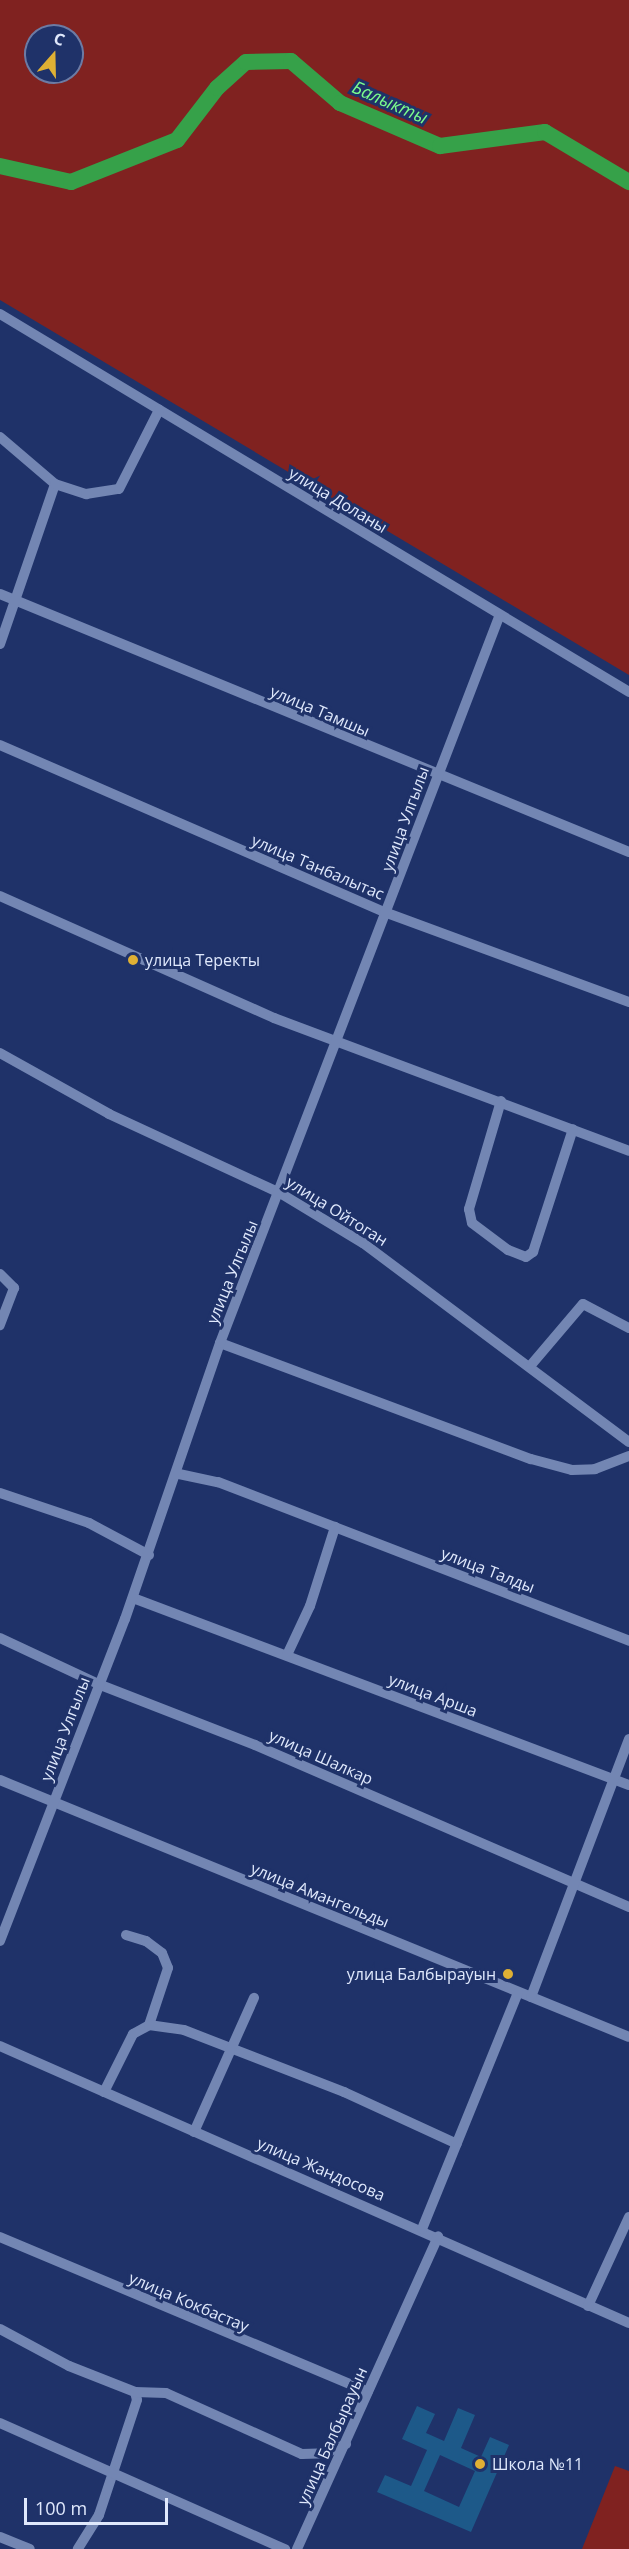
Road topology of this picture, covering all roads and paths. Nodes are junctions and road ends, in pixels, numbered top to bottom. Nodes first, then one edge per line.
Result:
1 (0, 314) edge
2 (159, 410) junction
3 (0, 437) edge
4 (55, 484) junction
5 (0, 594) edge
6 (14, 600) junction
7 (499, 617) junction
8 (0, 644) edge
9 (629, 692) edge
10 (0, 745) edge
11 (437, 776) junction
12 (629, 852) edge
13 (0, 896) edge
14 (387, 913) junction
15 (629, 1002) edge
16 (336, 1038) junction
17 (0, 1053) edge
18 (501, 1101) junction
19 (573, 1129) junction
20 (629, 1151) edge
21 (280, 1193) junction
22 (0, 1274) edge
23 (0, 1325) edge
24 (629, 1328) edge
25 (220, 1343) junction
26 (531, 1365) junction
27 (629, 1442) edge
28 (629, 1456) edge
29 (178, 1473) junction
30 (0, 1493) edge
31 (335, 1527) junction
32 (149, 1555) junction
33 (133, 1598) junction
34 (0, 1638) edge
35 (629, 1641) edge
36 (287, 1655) junction
37 (98, 1684) junction
38 (629, 1739) edge
39 (0, 1780) edge
40 (612, 1780) junction
41 (629, 1785) edge
42 (52, 1802) junction
43 (572, 1884) junction
44 (629, 1907) edge
45 (126, 1935) dead end
46 (0, 1941) edge
47 (518, 1993) junction
48 (531, 1997) junction
49 (254, 1998) dead end
50 (149, 2025) junction
51 (629, 2037) edge
52 (0, 2046) edge
53 (230, 2048) junction
54 (104, 2092) junction
55 (194, 2132) junction
56 (457, 2144) junction
57 (629, 2217) edge
58 (422, 2229) junction
59 (438, 2236) junction
60 (0, 2237) edge
61 (588, 2306) junction
62 (629, 2323) edge
63 (0, 2329) edge
64 (135, 2392) junction
65 (368, 2392) junction
66 (0, 2423) edge
67 (346, 2444) junction
68 (111, 2475) junction
69 (0, 2537) edge
70 (30, 2549) edge
71 (78, 2549) edge
72 (285, 2549) edge
73 (297, 2549) edge

1 - 2 street, улица Доланы
2 - 4 street
2 - 7 street, улица Доланы
3 - 4 street
4 - 6 street
5 - 6 street, улица Тамшы
6 - 8 street
6 - 11 street, улица Тамшы
7 - 9 street, улица Доланы
7 - 11 street, улица Улгылы
10 - 14 street, улица Танбалытас
11 - 12 street, улица Тамшы
11 - 14 street, улица Улгылы
13 - 16 street
14 - 15 street, улица Танбалытас
14 - 16 street, улица Улгылы
16 - 18 street
16 - 21 street, улица Улгылы
17 - 21 street, улица Ойтоган
18 - 19 street
18 - 19 street
19 - 20 street
21 - 25 street, улица Улгылы
21 - 26 street, улица Ойтоган
22 - 23 street
24 - 26 street
25 - 28 street
25 - 29 street, улица Улгылы
26 - 27 street, улица Ойтоган
29 - 31 street, улица Талды
29 - 32 street, улица Улгылы
30 - 32 street
31 - 35 street, улица Талды
31 - 36 street
32 - 33 street, улица Улгылы
33 - 36 street, улица Арша
33 - 37 street, улица Улгылы
34 - 37 street, улица Шалкар
36 - 40 street, улица Арша
37 - 42 street, улица Улгылы
37 - 43 street, улица Шалкар
38 - 40 street
39 - 42 street, улица Амангельды
40 - 41 street, улица Арша
40 - 43 street
42 - 46 street, улица Улгылы
42 - 47 street, улица Амангельды
43 - 44 street, улица Шалкар
43 - 48 street
45 - 50 street
47 - 48 street, улица Амангельды
47 - 56 street
48 - 51 street, улица Амангельды
49 - 53 street
50 - 53 street
50 - 54 street
52 - 54 street, улица Жандосова
53 - 55 street
53 - 56 street
54 - 55 street, улица Жандосова
55 - 58 street, улица Жандосова
56 - 58 street
57 - 61 street
58 - 59 street, улица Жандосова
59 - 61 street, улица Жандосова
59 - 65 street, улица Балбырауын
60 - 65 street, улица Кокбастау
61 - 62 street, улица Жандосова
63 - 64 street
64 - 67 street
64 - 68 street
65 - 67 street, улица Балбырауын
66 - 68 street
67 - 73 street, улица Балбырауын
68 - 71 street
68 - 72 street
69 - 70 street

